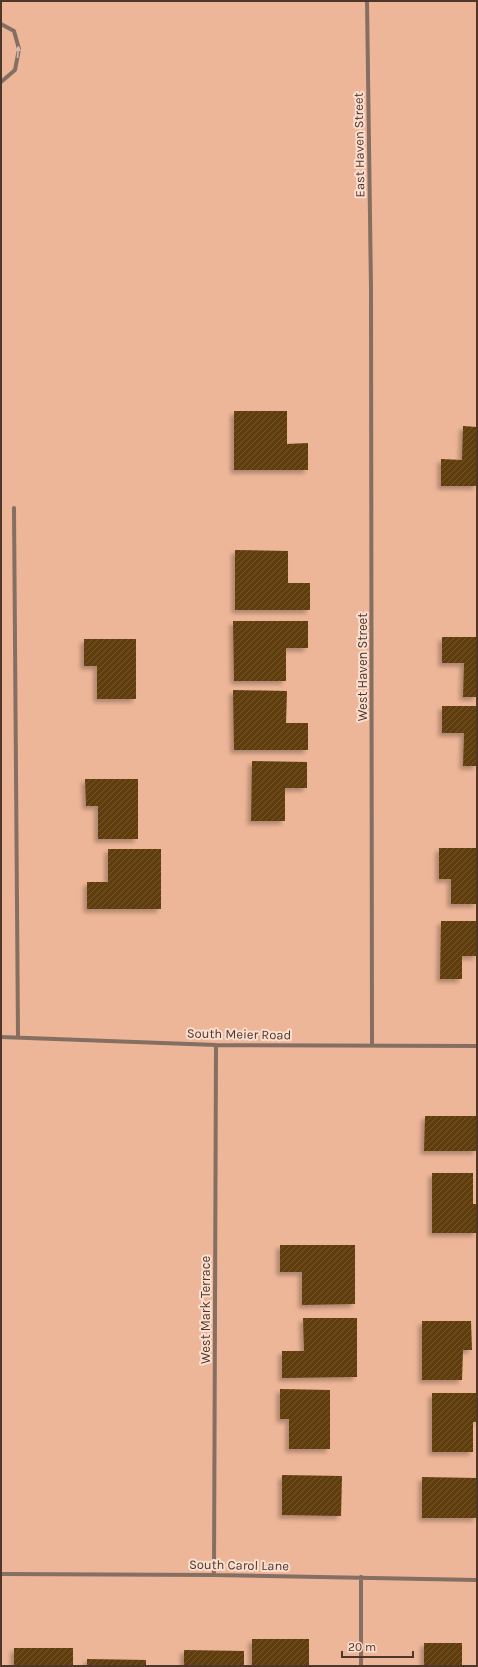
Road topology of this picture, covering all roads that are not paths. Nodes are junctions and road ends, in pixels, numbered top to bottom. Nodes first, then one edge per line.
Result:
1 (367, 1) edge
2 (1, 24) edge
3 (1, 82) edge
4 (371, 288) joint
5 (14, 508) dead end
6 (1, 1037) edge
7 (18, 1037) junction
8 (216, 1045) junction
9 (372, 1045) junction
10 (477, 1046) edge
11 (1, 1574) edge
12 (214, 1575) junction
13 (361, 1577) junction
14 (477, 1580) edge
15 (361, 1666) edge

1 - 4 street, East Haven Street
3 -> 2 street
4 - 9 street, West Haven Street
5 - 7 street
6 - 7 street, South Meier Road
7 - 8 street, South Meier Road
8 - 9 street, South Meier Road
8 - 12 street, West Mark Terrace
9 - 10 street, South Meier Road
11 - 12 street, South Carol Lane
12 - 13 street, South Carol Lane
13 - 14 street, South Carol Lane
13 - 15 street

